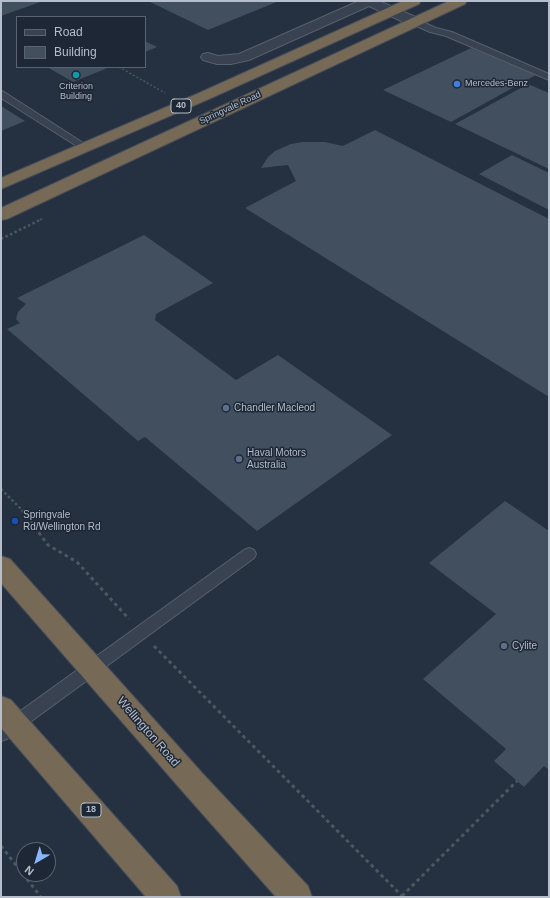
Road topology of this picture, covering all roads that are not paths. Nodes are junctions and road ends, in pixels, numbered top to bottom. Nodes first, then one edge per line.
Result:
1 (370, 1) edge
2 (414, 1) edge
3 (460, 1) edge
4 (390, 12) junction
5 (415, 22) junction
6 (208, 58) dead end
7 (549, 77) edge
8 (1, 94) edge
9 (86, 148) junction
10 (1, 184) edge
11 (1, 215) edge
12 (249, 554) dead end
13 (1, 566) edge
14 (93, 668) junction
15 (6, 722) edge
16 (166, 897) edge
17 (298, 897) edge

1 - 4 street
1 - 6 street
2 - 4 highway, 40
3 - 5 highway, Springvale Road / 40
4 - 5 street
4 - 9 highway, 40
5 - 7 lane
5 - 11 highway, Springvale Road / 40
8 - 9 lane
9 - 10 highway, 40
12 - 14 lane
13 - 14 highway, Wellington Road
14 - 15 lane
14 - 17 highway, Wellington Road
15 - 16 highway, 18

